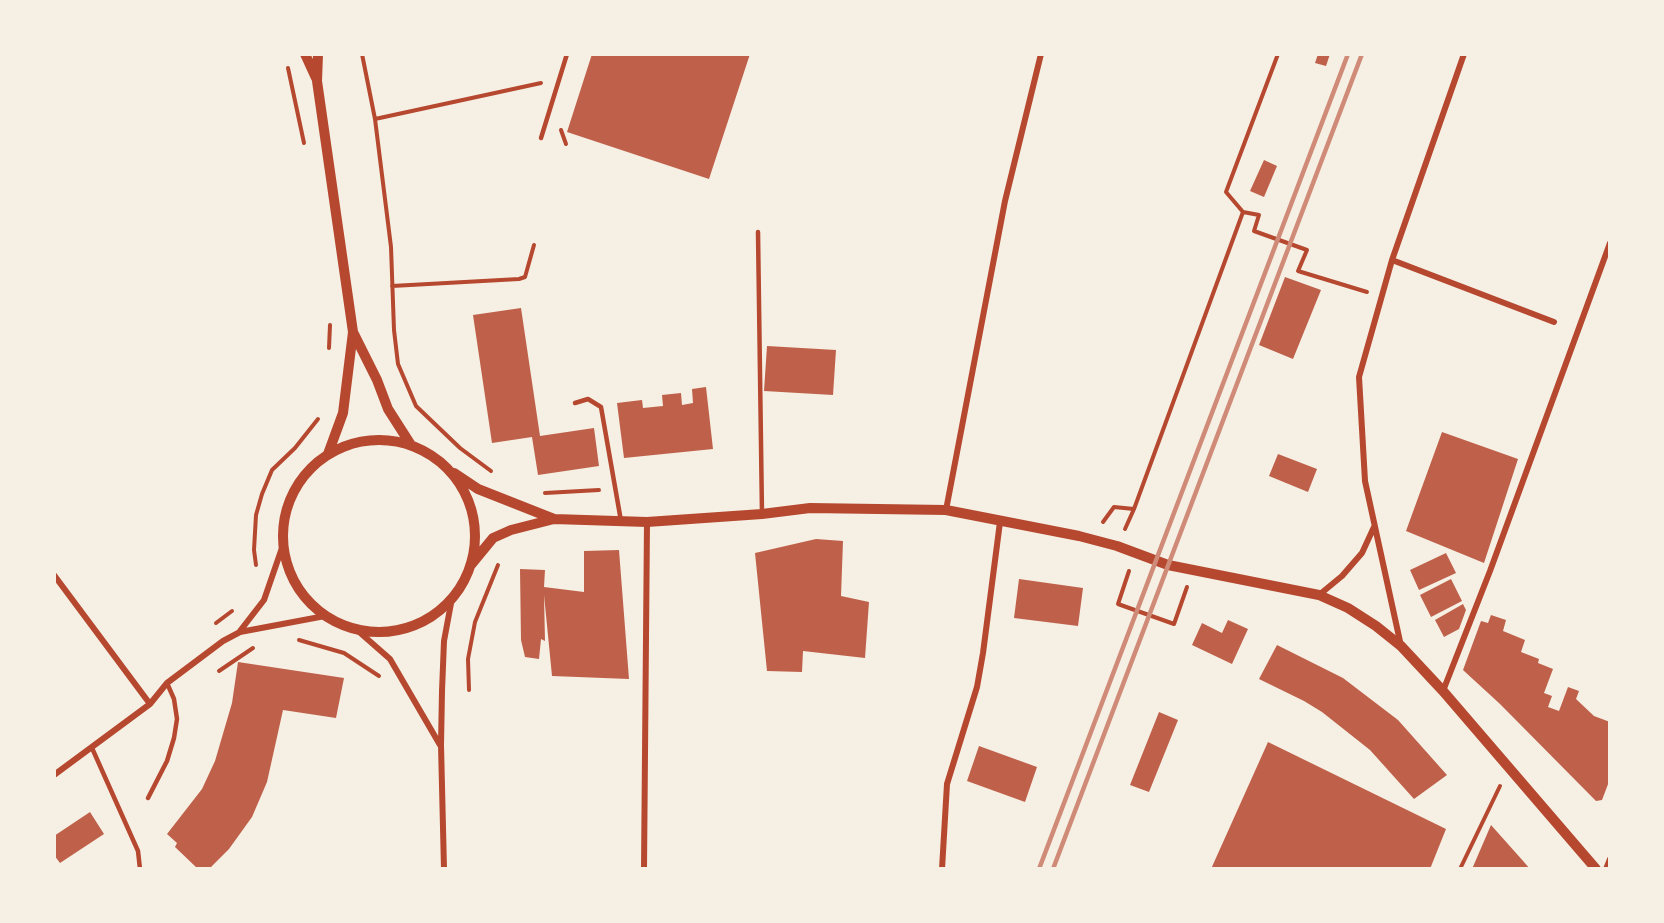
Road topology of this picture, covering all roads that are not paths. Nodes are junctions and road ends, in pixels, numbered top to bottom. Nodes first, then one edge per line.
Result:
1 (305, 54) edge
2 (318, 54) edge
3 (567, 54) edge
4 (1041, 54) edge
5 (1464, 54) edge
6 (317, 81) junction
7 (541, 138) dead end
8 (758, 232) dead end
9 (1610, 243) edge
10 (1392, 260) junction
11 (1554, 322) dead end
12 (353, 332) junction
13 (575, 403) dead end
14 (411, 445) junction
15 (328, 454) junction
16 (447, 468) junction
17 (946, 510) junction
18 (762, 514) junction
19 (554, 519) junction
20 (621, 521) junction
21 (647, 522) junction
22 (1000, 522) junction
23 (1374, 527) junction
24 (283, 545) junction
25 (470, 566) junction
26 (54, 575) edge
27 (1318, 595) junction
28 (452, 598) junction
29 (326, 616) junction
30 (357, 630) junction
31 (240, 632) junction
32 (1401, 646) junction
33 (167, 683) junction
34 (1443, 691) junction
35 (150, 704) junction
36 (441, 746) junction
37 (92, 748) junction
38 (54, 775) edge
39 (148, 798) dead end
40 (1610, 859) edge
41 (140, 869) edge
42 (444, 869) edge
43 (644, 869) edge
44 (942, 869) edge
45 (1596, 869) edge
46 (1606, 869) edge

1 - 6 street
2 - 6 street
3 - 7 lane
4 - 17 street
5 - 10 street
6 - 12 street
8 - 18 lane
9 - 34 street
10 - 11 street
10 - 23 street
12 - 14 street
12 - 15 street
13 - 20 lane
14 - 15 street
14 - 16 street
15 - 24 street
16 - 19 street
16 - 25 street
17 - 18 street
17 - 22 street
18 - 21 street
19 - 20 street
19 - 25 street
20 - 21 street
21 - 43 street
22 - 27 street
22 - 44 street
23 - 27 street
23 - 32 street
24 - 29 street
24 - 31 street
25 - 28 street
26 - 35 street
27 - 32 street
28 - 30 street
28 - 36 street
29 - 30 street
29 - 31 street
30 - 36 street
31 - 33 street
32 - 34 street
33 - 35 street
33 - 39 lane
34 - 45 street
35 - 37 street
36 - 42 street
37 - 38 street
37 - 41 lane
40 - 46 street

